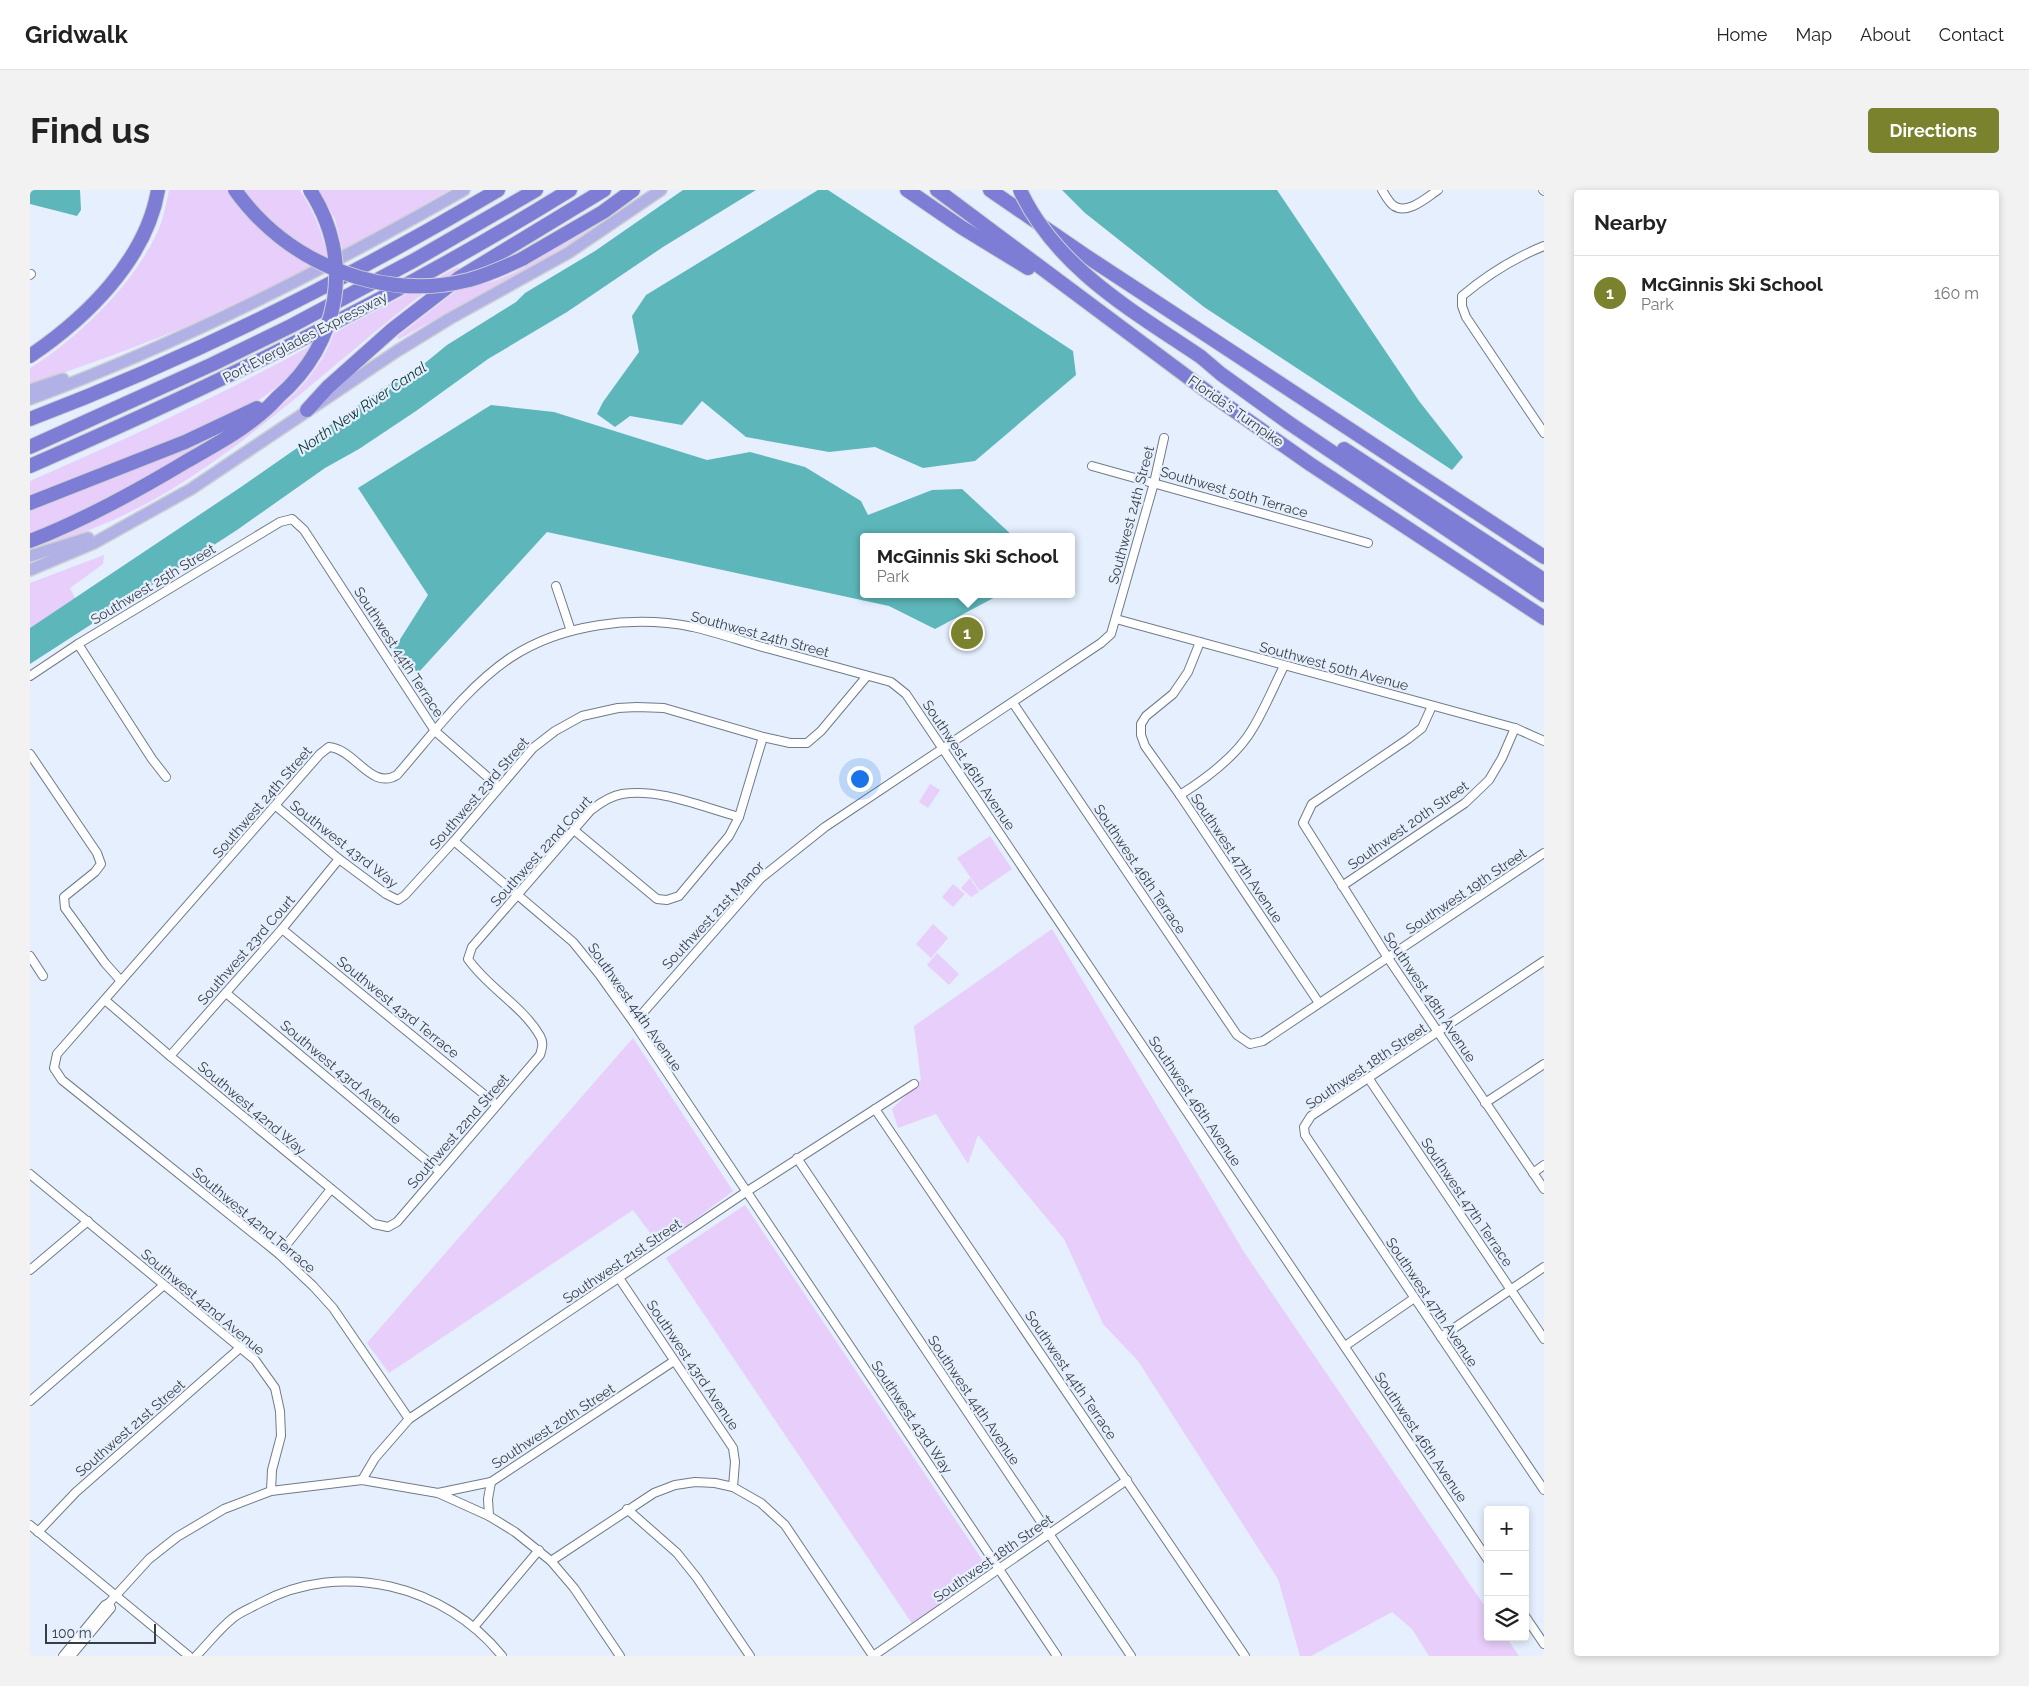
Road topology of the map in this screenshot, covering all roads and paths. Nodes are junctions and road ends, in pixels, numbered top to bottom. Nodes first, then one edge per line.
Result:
1 (158, 190) edge
2 (235, 190) edge
3 (310, 190) edge
4 (464, 190) edge
5 (498, 190) edge
6 (536, 190) edge
7 (570, 190) edge
8 (604, 190) edge
9 (632, 190) edge
10 (661, 190) edge
11 (907, 190) edge
12 (937, 190) edge
13 (990, 190) edge
14 (1020, 190) edge
15 (1382, 190) edge
16 (1438, 190) edge
17 (1544, 246) edge
18 (1100, 313) junction
19 (148, 352) junction
20 (30, 356) edge
21 (1201, 357) junction
22 (30, 390) edge
23 (138, 397) junction
24 (278, 397) junction
25 (30, 399) edge
26 (308, 410) junction
27 (30, 419) edge
28 (1544, 433) edge
29 (1164, 438) dead end
30 (30, 441) edge
31 (30, 446) edge
32 (30, 466) edge
33 (1092, 466) dead end
34 (1154, 483) junction
35 (33, 501) edge
36 (156, 510) junction
37 (292, 519) joint
38 (30, 541) edge
39 (1368, 543) dead end
40 (30, 556) edge
41 (1544, 557) edge
42 (30, 570) edge
43 (1544, 580) edge
44 (556, 586) dead end
45 (1544, 595) edge
46 (1544, 618) edge
47 (1116, 619) junction
48 (571, 631) junction
49 (1200, 642) junction
50 (78, 644) junction
51 (1284, 666) junction
52 (30, 676) edge
53 (866, 676) junction
54 (1013, 703) junction
55 (1432, 706) junction
56 (1515, 728) junction
57 (435, 731) junction
58 (763, 737) junction
59 (1544, 741) edge
60 (944, 748) junction
61 (30, 754) edge
62 (166, 777) dead end
63 (499, 786) junction
64 (1180, 794) junction
65 (276, 806) junction
66 (739, 817) junction
67 (574, 830) junction
68 (454, 842) junction
69 (1544, 853) edge
70 (339, 859) junction
71 (1342, 886) junction
72 (519, 895) junction
73 (398, 900) joint
74 (282, 929) junction
75 (30, 956) edge
76 (1388, 958) junction
77 (1544, 960) edge
78 (43, 976) dead end
79 (121, 981) junction
80 (226, 993) junction
81 (105, 1000) junction
82 (1318, 1003) junction
83 (634, 1023) junction
84 (1438, 1031) junction
85 (1250, 1044) joint
86 (543, 1046) joint
87 (170, 1056) junction
88 (1544, 1064) edge
89 (54, 1068) joint
90 (1369, 1079) junction
91 (914, 1084) dead end
92 (1486, 1103) junction
93 (497, 1105) junction
94 (875, 1109) junction
95 (1304, 1127) joint
96 (797, 1158) junction
97 (1544, 1166) edge
98 (440, 1171) junction
99 (1533, 1173) junction
100 (30, 1174) edge
101 (330, 1189) junction
102 (1544, 1189) edge
103 (746, 1192) junction
104 (88, 1221) junction
105 (388, 1226) joint
106 (279, 1254) junction
107 (1544, 1267) edge
108 (30, 1270) edge
109 (619, 1278) junction
110 (164, 1286) junction
111 (1511, 1289) junction
112 (1413, 1299) junction
113 (1441, 1337) junction
114 (1544, 1339) edge
115 (1345, 1346) junction
116 (241, 1348) junction
117 (674, 1361) junction
118 (30, 1401) edge
119 (409, 1418) junction
120 (362, 1480) junction
121 (1127, 1480) junction
122 (490, 1482) junction
123 (732, 1487) junction
124 (1544, 1490) edge
125 (271, 1491) junction
126 (438, 1493) junction
127 (628, 1510) junction
128 (489, 1516) junction
129 (30, 1525) edge
130 (38, 1532) junction
131 (1049, 1534) junction
132 (539, 1550) junction
133 (1484, 1554) edge
134 (551, 1561) junction
135 (998, 1569) junction
136 (115, 1596) junction
137 (109, 1603) junction
138 (1529, 1622) edge
139 (474, 1627) junction
140 (1544, 1644) edge
141 (63, 1656) edge
142 (71, 1656) edge
143 (189, 1656) edge
144 (196, 1656) edge
145 (502, 1656) edge
146 (620, 1656) edge
147 (750, 1656) edge
148 (873, 1656) edge
149 (1057, 1656) edge
150 (1130, 1656) edge
151 (1245, 1656) edge

1 - 20 highway
2 - 9 highway, bridge
3 - 24 highway, bridge
4 - 19 main road
5 - 27 highway
6 - 23 highway
7 - 32 highway, Port Everglades Expressway
8 - 26 highway
10 - 26 main road
11 - 18 highway
12 - 18 highway, Florida's Turnpike
13 - 41 highway
14 - 21 highway, bridge
15 - 16 street
17 - 28 street
18 - 46 highway, Florida's Turnpike
19 - 22 main road
19 - 25 main road
21 - 43 highway
21 - 45 highway
23 - 30 highway
23 - 31 highway
24 - 35 highway
24 - 38 highway
26 - 36 main road
29 - 34 street, Southwest 24th Street
33 - 34 street, Southwest 50th Terrace
34 - 39 street, Southwest 50th Terrace
34 - 47 street, Southwest 24th Street
36 - 40 main road
36 - 42 main road
37 - 50 street, Southwest 25th Street
37 - 57 street, Southwest 44th Terrace
44 - 48 street
47 - 49 street, Southwest 50th Avenue
47 - 54 street, Southwest 24th Street
48 - 53 street, Southwest 24th Street
48 - 57 street, Southwest 24th Street
49 - 51 street, Southwest 50th Avenue
49 - 64 street, Southwest 47th Avenue
50 - 52 street, Southwest 25th Street
50 - 62 street
51 - 55 street, Southwest 50th Avenue
51 - 64 street
53 - 58 street
53 - 60 street, Southwest 46th Avenue
54 - 60 street, Southwest 24th Street
54 - 85 street, Southwest 46th Terrace
55 - 56 street, Southwest 50th Avenue
55 - 71 street, Southwest 48th Avenue
56 - 59 street, Southwest 50th Avenue
56 - 71 street, Southwest 20th Street
57 - 63 street, Southwest 44th Terrace
57 - 65 street, Southwest 24th Street
58 - 63 street, Southwest 23rd Street
58 - 66 street
60 - 83 street, Southwest 21st Manor
60 - 115 street, Southwest 46th Avenue
61 - 79 street
63 - 68 street, Southwest 23rd Street
64 - 82 street, Southwest 47th Avenue
65 - 70 street, Southwest 43rd Way
65 - 79 street, Southwest 24th Street
66 - 67 street, Southwest 22nd Court
66 - 67 street
67 - 72 street, Southwest 22nd Court
68 - 72 street, Southwest 44th Avenue
68 - 73 street, Southwest 23rd Street
69 - 76 street, Southwest 19th Street
70 - 73 street, Southwest 43rd Way
70 - 74 street, Southwest 23rd Court
71 - 76 street, Southwest 48th Avenue
72 - 83 street, Southwest 44th Avenue
72 - 86 street, Southwest 22nd Court
74 - 80 street, Southwest 23rd Court
74 - 93 street, Southwest 43rd Terrace
75 - 78 street
76 - 82 street, Southwest 19th Street
76 - 84 street, Southwest 48th Avenue
77 - 84 street, Southwest 18th Street
79 - 81 street, Southwest 24th Street
80 - 87 street, Southwest 23rd Court
80 - 98 street, Southwest 43rd Avenue
81 - 87 street, Southwest 42nd Way
81 - 89 street, Southwest 24th Street
82 - 85 street, Southwest 19th Street
83 - 103 street, Southwest 44th Avenue
84 - 90 street, Southwest 18th Street
84 - 92 street, Southwest 48th Avenue
86 - 93 street, Southwest 22nd Street
87 - 101 street, Southwest 42nd Way
88 - 92 street
89 - 106 street, Southwest 42nd Terrace
90 - 95 street, Southwest 18th Street
90 - 111 street, Southwest 47th Terrace
91 - 94 street, Southwest 21st Street
92 - 99 street, Southwest 48th Avenue
93 - 98 street, Southwest 22nd Street
94 - 96 street, Southwest 21st Street
94 - 121 street, Southwest 44th Terrace
95 - 112 street, Southwest 47th Avenue
96 - 103 street, Southwest 21st Street
96 - 131 street, Southwest 44th Avenue
97 - 99 street
98 - 105 street, Southwest 22nd Street
99 - 102 street, Southwest 48th Avenue
100 - 104 street, Southwest 42nd Avenue
101 - 105 street, Southwest 42nd Way
101 - 106 street
103 - 109 street, Southwest 21st Street
103 - 135 street, Southwest 43rd Way
104 - 108 street
104 - 110 street, Southwest 42nd Avenue
106 - 119 street, Southwest 42nd Terrace
107 - 111 street
109 - 117 street, Southwest 43rd Avenue
109 - 119 street, Southwest 21st Street
110 - 116 street, Southwest 42nd Avenue
110 - 118 street
111 - 113 street
111 - 114 street, Southwest 47th Terrace
112 - 113 street, Southwest 47th Avenue
112 - 115 street
113 - 124 street, Southwest 47th Avenue
115 - 133 street, Southwest 46th Avenue
116 - 125 street, Southwest 42nd Avenue
116 - 130 street, Southwest 21st Street
117 - 122 street, Southwest 20th Street
117 - 123 street, Southwest 43rd Avenue
119 - 120 street, Southwest 21st Street
120 - 125 street
120 - 126 street
121 - 131 street, Southwest 18th Street
121 - 151 street, Southwest 44th Terrace
122 - 126 street, Southwest 20th Street
122 - 128 street
123 - 127 street
123 - 148 street
125 - 136 street
126 - 128 street
127 - 134 street
127 - 147 street
128 - 132 street
129 - 130 street
130 - 136 street
131 - 135 street, Southwest 18th Street
131 - 150 street, Southwest 44th Avenue
132 - 134 street
132 - 139 street
134 - 146 street
135 - 148 street, Southwest 18th Street
135 - 149 street, Southwest 43rd Way
136 - 137 street
136 - 143 street
137 - 141 street
137 - 142 street
138 - 140 street
139 - 144 street
139 - 145 street

